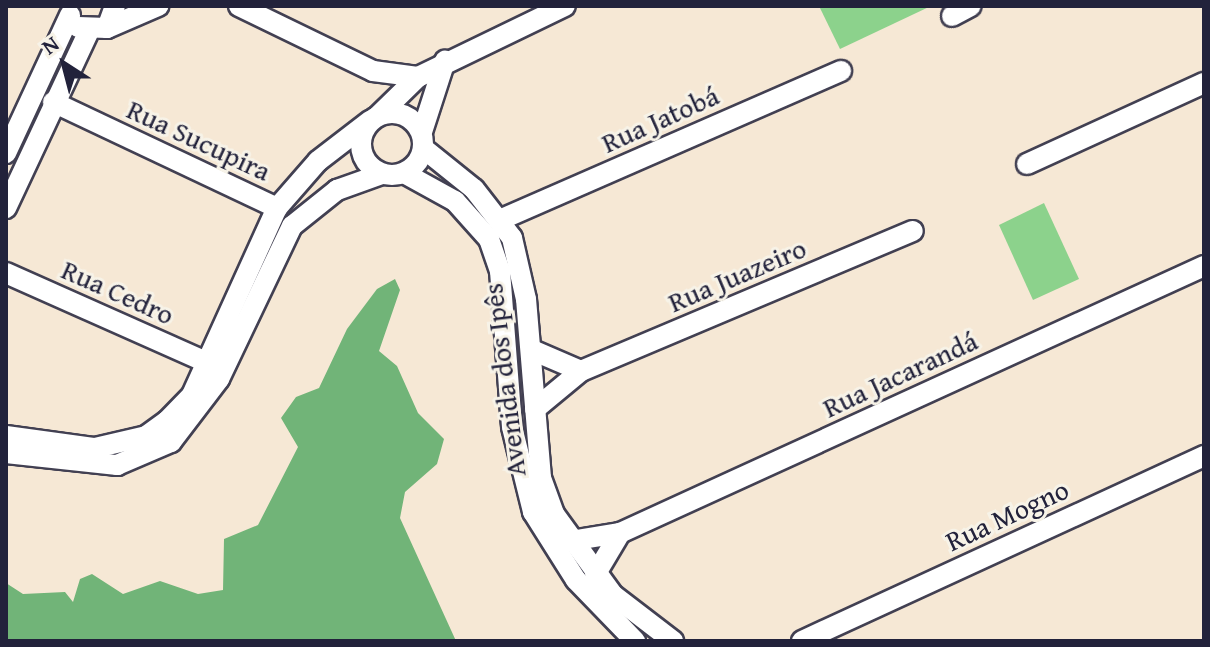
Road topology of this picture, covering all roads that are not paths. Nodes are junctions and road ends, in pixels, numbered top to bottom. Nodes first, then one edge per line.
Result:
1 (115, 6) edge
2 (158, 6) edge
3 (239, 6) edge
4 (565, 6) edge
5 (971, 6) edge
6 (71, 10) edge
7 (263, 11) edge
8 (952, 16) dead end
9 (98, 30) junction
10 (445, 61) junction
11 (366, 67) junction
12 (841, 71) dead end
13 (418, 77) junction
14 (1204, 83) edge
15 (53, 102) junction
16 (377, 116) junction
17 (422, 140) junction
18 (6, 153) edge
19 (1027, 164) dead end
20 (404, 173) junction
21 (382, 174) junction
22 (6, 208) edge
23 (277, 208) junction
24 (502, 219) junction
25 (913, 231) dead end
26 (1204, 266) edge
27 (6, 273) edge
28 (532, 350) junction
29 (208, 363) junction
30 (581, 371) junction
31 (535, 409) junction
32 (6, 436) edge
33 (6, 453) edge
34 (1204, 456) edge
35 (620, 533) junction
36 (570, 541) junction
37 (595, 575) junction
38 (832, 634) edge
39 (635, 641) edge
40 (673, 641) edge
41 (802, 641) edge

1 - 9 street
2 - 9 street
3 - 7 street
4 - 10 street
5 - 8 street
6 - 9 street
6 - 18 street
7 - 11 street
9 - 15 street
10 - 13 street
10 - 17 street
11 - 13 street
11 - 16 street
12 - 24 street, Rua Jatobá
13 - 16 street
14 - 19 street
15 - 22 street
15 - 23 street, Rua Sucupira
16 - 17 street
16 - 21 street
16 - 23 street
17 - 20 street
17 - 24 street
20 - 21 street
20 - 39 street, Avenida dos Ipês
21 - 33 street
23 - 29 street
24 - 28 street, Avenida dos Ipês
25 - 30 street, Rua Juazeiro
26 - 35 street, Rua Jacarandá
27 - 29 street, Rua Cedro
28 - 30 street
28 - 31 street, Avenida dos Ipês
29 - 32 street
30 - 31 street, Rua Juazeiro
31 - 36 street, Avenida dos Ipês
34 - 38 street, Rua Mogno
35 - 36 street, Rua Jacarandá
35 - 37 street
36 - 37 street, Avenida dos Ipês
37 - 40 street, Avenida dos Ipês
38 - 41 street, Rua Mogno

